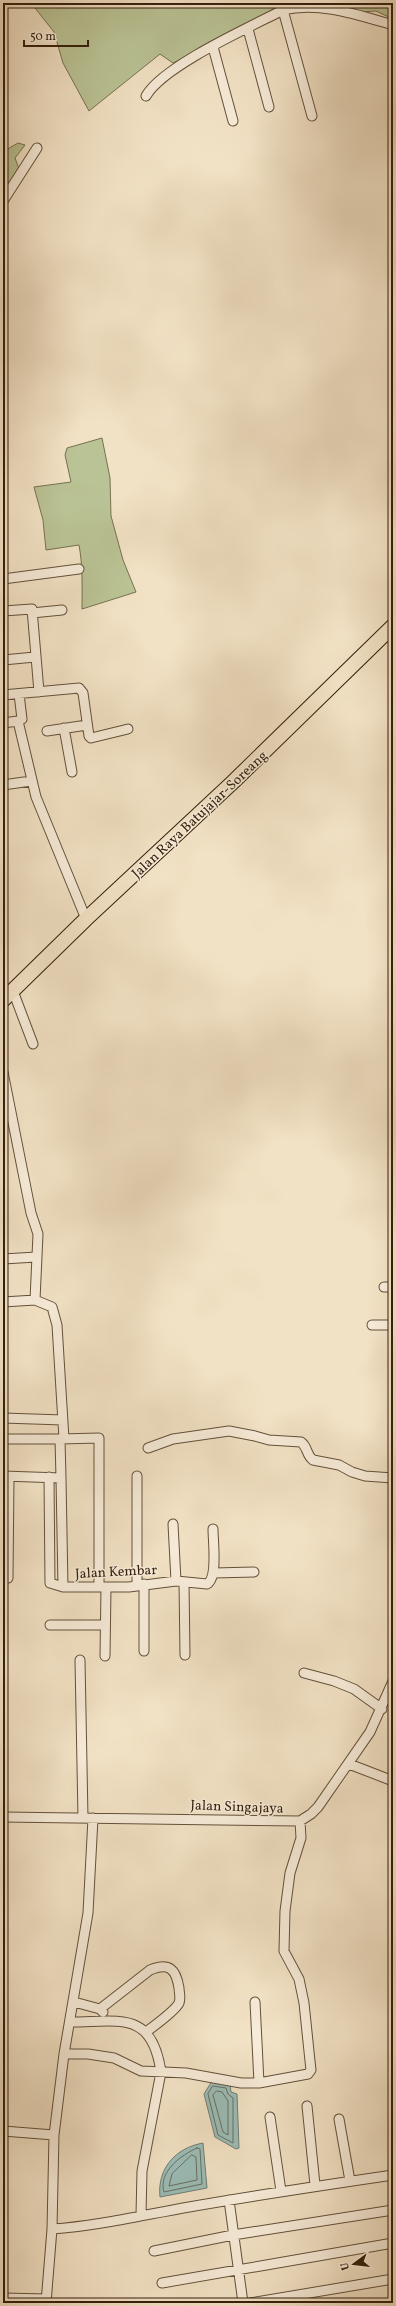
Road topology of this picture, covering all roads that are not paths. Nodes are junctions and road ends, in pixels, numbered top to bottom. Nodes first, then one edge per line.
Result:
1 (283, 10) junction
2 (393, 25) edge
3 (248, 29) junction
4 (213, 47) junction
5 (146, 96) dead end
6 (269, 107) dead end
7 (312, 116) dead end
8 (233, 121) dead end
9 (37, 148) dead end
10 (3, 201) edge
11 (79, 568) dead end
12 (3, 579) edge
13 (62, 610) dead end
14 (3, 611) edge
15 (32, 613) junction
16 (393, 626) edge
17 (35, 657) junction
18 (3, 660) edge
19 (39, 692) junction
20 (19, 694) junction
21 (3, 695) edge
22 (18, 721) junction
23 (3, 723) edge
24 (87, 725) junction
25 (64, 728) junction
26 (128, 729) dead end
27 (47, 731) dead end
28 (72, 772) dead end
29 (31, 781) junction
30 (3, 785) edge
31 (86, 919) junction
32 (6, 994) edge
33 (32, 1044) dead end
34 (3, 1072) edge
35 (36, 1257) junction
36 (3, 1259) edge
37 (35, 1300) junction
38 (3, 1302) edge
39 (372, 1325) dead end
40 (393, 1325) edge
41 (3, 1418) edge
42 (63, 1420) junction
43 (3, 1439) edge
44 (62, 1439) junction
45 (148, 1448) dead end
46 (6, 1476) edge
47 (137, 1476) dead end
48 (49, 1477) junction
49 (61, 1478) junction
50 (393, 1478) edge
51 (173, 1524) dead end
52 (213, 1529) dead end
53 (254, 1572) dead end
54 (214, 1573) junction
55 (8, 1578) dead end
56 (180, 1582) junction
57 (140, 1584) junction
58 (63, 1587) junction
59 (103, 1587) junction
60 (50, 1625) dead end
61 (105, 1625) junction
62 (144, 1651) dead end
63 (185, 1655) dead end
64 (105, 1656) dead end
65 (80, 1660) dead end
66 (304, 1673) dead end
67 (393, 1680) edge
68 (390, 1694) edge
69 (382, 1709) junction
70 (349, 1764) junction
71 (393, 1781) edge
72 (3, 1817) edge
73 (83, 1818) junction
74 (93, 1818) junction
75 (300, 1821) junction
76 (74, 2002) junction
77 (254, 2002) dead end
78 (100, 2009) junction
79 (70, 2022) junction
80 (102, 2022) junction
81 (146, 2032) junction
82 (64, 2054) junction
83 (161, 2072) junction
84 (259, 2083) junction
85 (307, 2106) dead end
86 (270, 2117) dead end
87 (339, 2119) dead end
88 (3, 2131) edge
89 (54, 2135) junction
90 (393, 2176) edge
91 (350, 2181) junction
92 (316, 2185) junction
93 (282, 2191) junction
94 (229, 2200) junction
95 (393, 2210) edge
96 (141, 2215) junction
97 (52, 2229) junction
98 (234, 2235) junction
99 (393, 2243) edge
100 (154, 2251) dead end
101 (238, 2270) junction
102 (393, 2279) edge
103 (162, 2283) dead end
104 (3, 2298) edge
105 (46, 2301) edge
106 (243, 2303) edge
107 (250, 2303) edge

1 - 2 street
1 - 3 street
1 - 7 street
3 - 4 street
3 - 6 street
4 - 5 street
4 - 8 street
9 - 10 street
11 - 12 street
13 - 15 street
14 - 15 street
15 - 17 street
16 - 31 highway, Jalan Raya Batujajar-Soreang
17 - 18 street
17 - 19 street
19 - 20 street
19 - 24 street
20 - 21 street
20 - 22 street
22 - 23 street
22 - 29 street
24 - 25 street
24 - 26 street
25 - 27 street
25 - 28 street
29 - 30 street
29 - 31 street
31 - 32 highway, Jalan Raya Batujajar-Soreang
32 - 33 street
34 - 35 street
35 - 36 street
35 - 37 street
37 - 38 street
37 - 42 street, Jalan Kembar
39 - 40 street
41 - 42 street
42 - 44 street, Jalan Kembar
43 - 44 street
44 - 49 street, Jalan Kembar
44 - 59 street
45 - 50 street
46 - 48 street
46 - 55 street
47 - 57 street
48 - 49 street
48 - 58 street
49 - 58 street, Jalan Kembar
51 - 56 street
52 - 54 street
53 - 54 street
54 - 56 street, Jalan Kembar
56 - 57 street, Jalan Kembar
56 - 63 street
57 - 59 street, Jalan Kembar
57 - 62 street
58 - 59 street, Jalan Kembar
59 - 61 street
60 - 61 street
61 - 64 street
65 - 73 street
66 - 69 street
67 - 68 street, Jalan Singajaya
68 - 69 street, Jalan Singajaya
69 - 70 street, Jalan Singajaya
70 - 71 street
70 - 75 street, Jalan Singajaya
72 - 73 street, Jalan Singajaya
73 - 74 street, Jalan Singajaya
74 - 75 street, Jalan Singajaya
74 - 76 street
75 - 84 street
76 - 78 street
76 - 79 street
77 - 84 street
78 - 80 street
78 - 81 street
79 - 80 street
79 - 82 street
80 - 81 street
81 - 83 street
82 - 83 street
82 - 89 street
83 - 84 street
83 - 96 street
85 - 92 street
86 - 93 street
87 - 91 street
88 - 89 street
89 - 97 street
90 - 91 street
91 - 92 street
92 - 93 street
93 - 94 street
94 - 96 street
94 - 98 street
95 - 98 street
96 - 97 street
97 - 105 street
98 - 100 street
98 - 101 street
99 - 101 street
101 - 103 street
101 - 106 street
102 - 107 street
104 - 105 street

